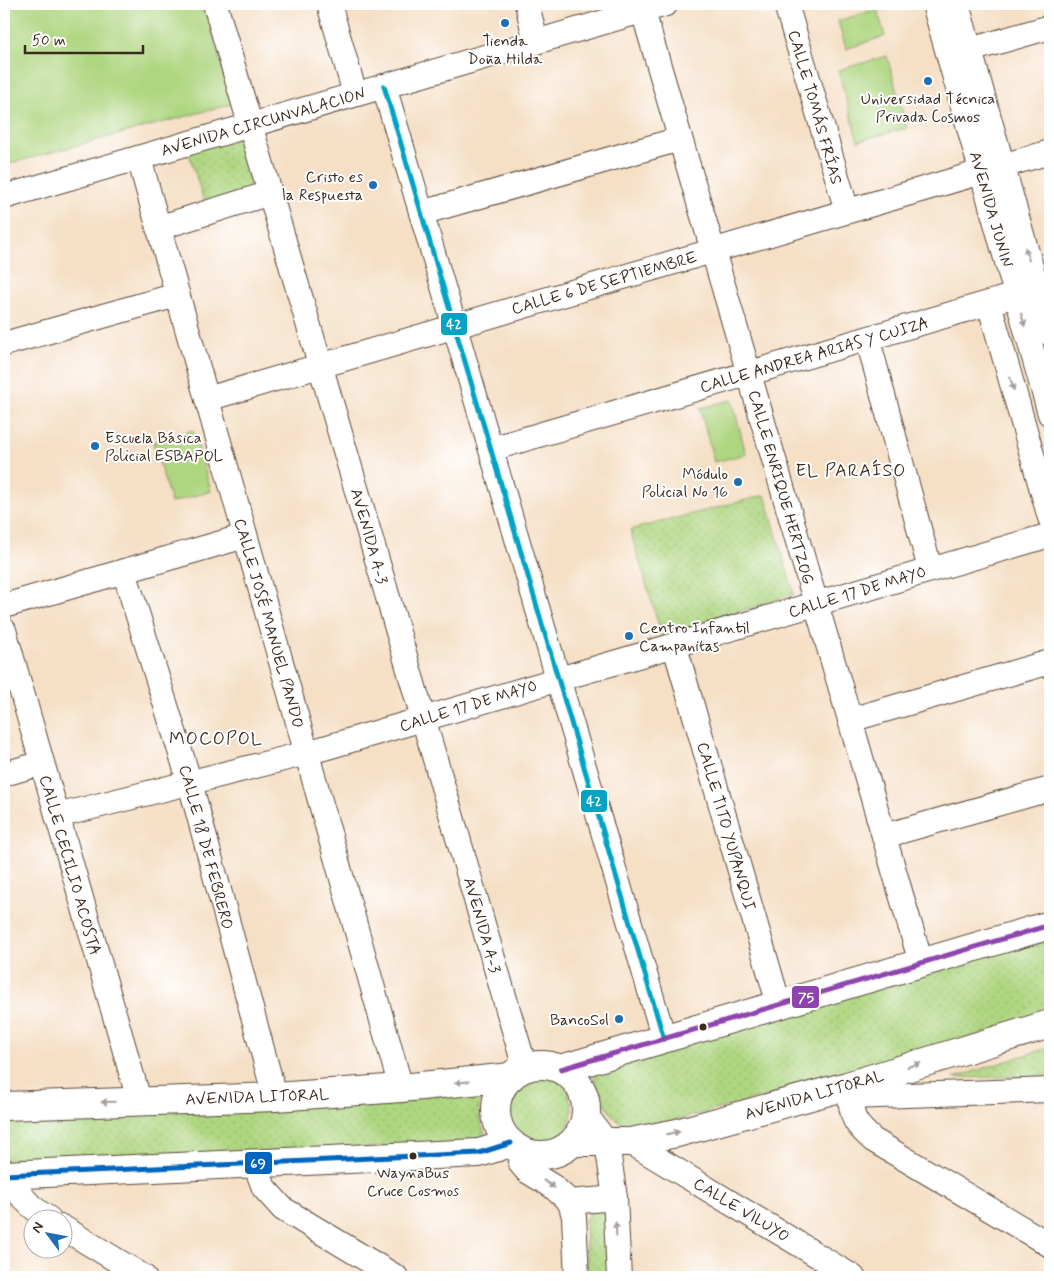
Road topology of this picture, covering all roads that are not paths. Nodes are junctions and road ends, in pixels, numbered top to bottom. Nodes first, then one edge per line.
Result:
1 (215, 4) edge
2 (329, 4) edge
3 (527, 4) edge
4 (666, 4) edge
5 (786, 4) edge
6 (934, 4) edge
7 (957, 4) edge
8 (642, 10) junction
9 (1050, 27) edge
10 (536, 42) junction
11 (960, 53) junction
12 (384, 86) junction
13 (355, 94) junction
14 (250, 125) junction
15 (680, 138) junction
16 (1050, 152) edge
17 (139, 158) junction
18 (991, 169) junction
19 (270, 193) junction
20 (4, 197) edge
21 (847, 211) junction
22 (421, 213) junction
23 (158, 228) junction
24 (713, 250) junction
25 (1034, 290) edge
26 (177, 295) junction
27 (989, 303) junction
28 (454, 326) junction
29 (1050, 334) edge
30 (868, 340) junction
31 (4, 344) edge
32 (320, 365) junction
33 (748, 372) junction
34 (206, 399) junction
35 (1050, 414) edge
36 (490, 449) junction
37 (1050, 518) edge
38 (1050, 535) edge
39 (245, 536) junction
40 (930, 569) junction
41 (124, 571) junction
42 (816, 604) junction
43 (4, 606) edge
44 (4, 630) edge
45 (675, 647) junction
46 (1050, 662) edge
47 (558, 678) junction
48 (423, 719) junction
49 (850, 720) junction
50 (307, 753) junction
51 (42, 763) junction
52 (4, 774) edge
53 (190, 783) junction
54 (1050, 789) edge
55 (57, 816) junction
56 (884, 836) junction
57 (1050, 925) edge
58 (921, 963) junction
59 (779, 1005) junction
60 (1050, 1024) edge
61 (664, 1039) junction
62 (561, 1069) junction
63 (518, 1072) junction
64 (401, 1088) junction
65 (1050, 1090) edge
66 (849, 1091) junction
67 (275, 1096) junction
68 (139, 1100) junction
69 (4, 1106) edge
70 (586, 1115) junction
71 (573, 1142) junction
72 (618, 1142) junction
73 (517, 1147) junction
74 (254, 1164) junction
75 (5, 1175) edge
76 (615, 1198) junction
77 (570, 1202) junction
78 (32, 1208) edge
79 (72, 1234) edge
80 (1050, 1245) edge
81 (144, 1277) edge
82 (396, 1277) edge
83 (577, 1277) edge
84 (619, 1277) edge
85 (853, 1277) edge

1 - 14 street, AVENIDA A-3
2 - 13 street
3 - 10 street
4 - 8 street, AVENIDA CIRCUNVALACION
5 - 21 street, CALLE TOMÁS FRÍAS
6 - 11 street, AVENIDA JUNIN
7 - 11 street, AVENIDA JUNIN
8 - 10 street, AVENIDA CIRCUNVALACION
8 - 15 street, CALLE ENRIQUE HERTZOG
9 - 11 street
10 - 12 street, AVENIDA CIRCUNVALACION
11 - 18 street, AVENIDA JUNIN
12 - 13 street, AVENIDA CIRCUNVALACION
12 - 22 street
13 - 14 street, AVENIDA CIRCUNVALACION
14 - 17 street, AVENIDA CIRCUNVALACION
14 - 19 street, AVENIDA A-3
15 - 22 street
15 - 24 street, CALLE ENRIQUE HERTZOG
16 - 18 street, CALLE 6 DE SEPTIEMBRE
17 - 20 street, AVENIDA CIRCUNVALACION
17 - 23 street, CALLE JOSÉ MANUEL PANDO
18 - 21 street, CALLE 6 DE SEPTIEMBRE
18 - 25 street, AVENIDA JUNIN
19 - 23 street
19 - 32 street, AVENIDA A-3
21 - 24 street, CALLE 6 DE SEPTIEMBRE
22 - 28 street
23 - 26 street, CALLE JOSÉ MANUEL PANDO
24 - 28 street, CALLE 6 DE SEPTIEMBRE
24 - 33 street, CALLE ENRIQUE HERTZOG
25 - 27 street, CALLE ANDREA ARIAS Y CUIZA
25 - 29 street, AVENIDA JUNIN
25 -> 35 street, AVENIDA JUNIN
26 - 31 street
26 - 34 street, CALLE JOSÉ MANUEL PANDO
27 - 30 street, CALLE ANDREA ARIAS Y CUIZA
27 -> 37 street
28 - 32 street, CALLE 6 DE SEPTIEMBRE
28 - 36 street
30 - 33 street, CALLE ANDREA ARIAS Y CUIZA
30 - 40 street
32 - 34 street, CALLE 6 DE SEPTIEMBRE
32 - 48 street, AVENIDA A-3
33 - 36 street, CALLE ANDREA ARIAS Y CUIZA
33 - 42 street, CALLE ENRIQUE HERTZOG
34 - 39 street, CALLE JOSÉ MANUEL PANDO
36 - 47 street
38 - 40 street, CALLE 17 DE MAYO
39 - 41 street
39 - 50 street, CALLE JOSÉ MANUEL PANDO
40 - 42 street, CALLE 17 DE MAYO
41 - 43 street
41 - 53 street, CALLE 18 DE FEBRERO
42 - 45 street, CALLE 17 DE MAYO
42 - 49 street, CALLE ENRIQUE HERTZOG
44 - 51 street, CALLE CECILIO ACOSTA
45 - 47 street, CALLE 17 DE MAYO
45 - 59 street, CALLE TITO YUPANQUI
46 - 49 street
47 - 48 street, CALLE 17 DE MAYO
47 - 61 street
48 - 50 street, CALLE 17 DE MAYO
48 - 63 street, AVENIDA A-3
49 - 56 street, CALLE ENRIQUE HERTZOG
50 - 53 street, CALLE 17 DE MAYO
50 - 64 street, CALLE JOSÉ MANUEL PANDO
51 - 52 street
51 - 55 street, CALLE CECILIO ACOSTA
53 - 55 street, CALLE 17 DE MAYO
53 - 67 street, CALLE 18 DE FEBRERO
54 - 56 street
55 - 68 street, CALLE CECILIO ACOSTA
56 - 58 street, CALLE ENRIQUE HERTZOG
57 - 58 main road
58 - 59 main road
59 - 61 main road
66 -> 60 main road, AVENIDA LITORAL
61 - 62 main road
62 - 63 main road
62 - 70 main road
63 -> 64 main road, AVENIDA LITORAL
63 - 73 main road
64 - 67 main road, AVENIDA LITORAL
65 - 66 street
72 -> 66 main road, AVENIDA LITORAL
66 - 80 street
67 - 68 main road, AVENIDA LITORAL
68 -> 69 main road, AVENIDA LITORAL
70 - 71 main road
70 - 72 street
71 - 72 main road, AVENIDA LITORAL
71 - 73 main road
72 - 76 street
72 - 85 street, CALLE VILUYO
73 - 74 main road
73 -> 77 street
74 - 75 main road
74 - 82 street
75 - 78 street
76 - 77 street
84 -> 76 street
77 - 83 street
79 - 81 street

